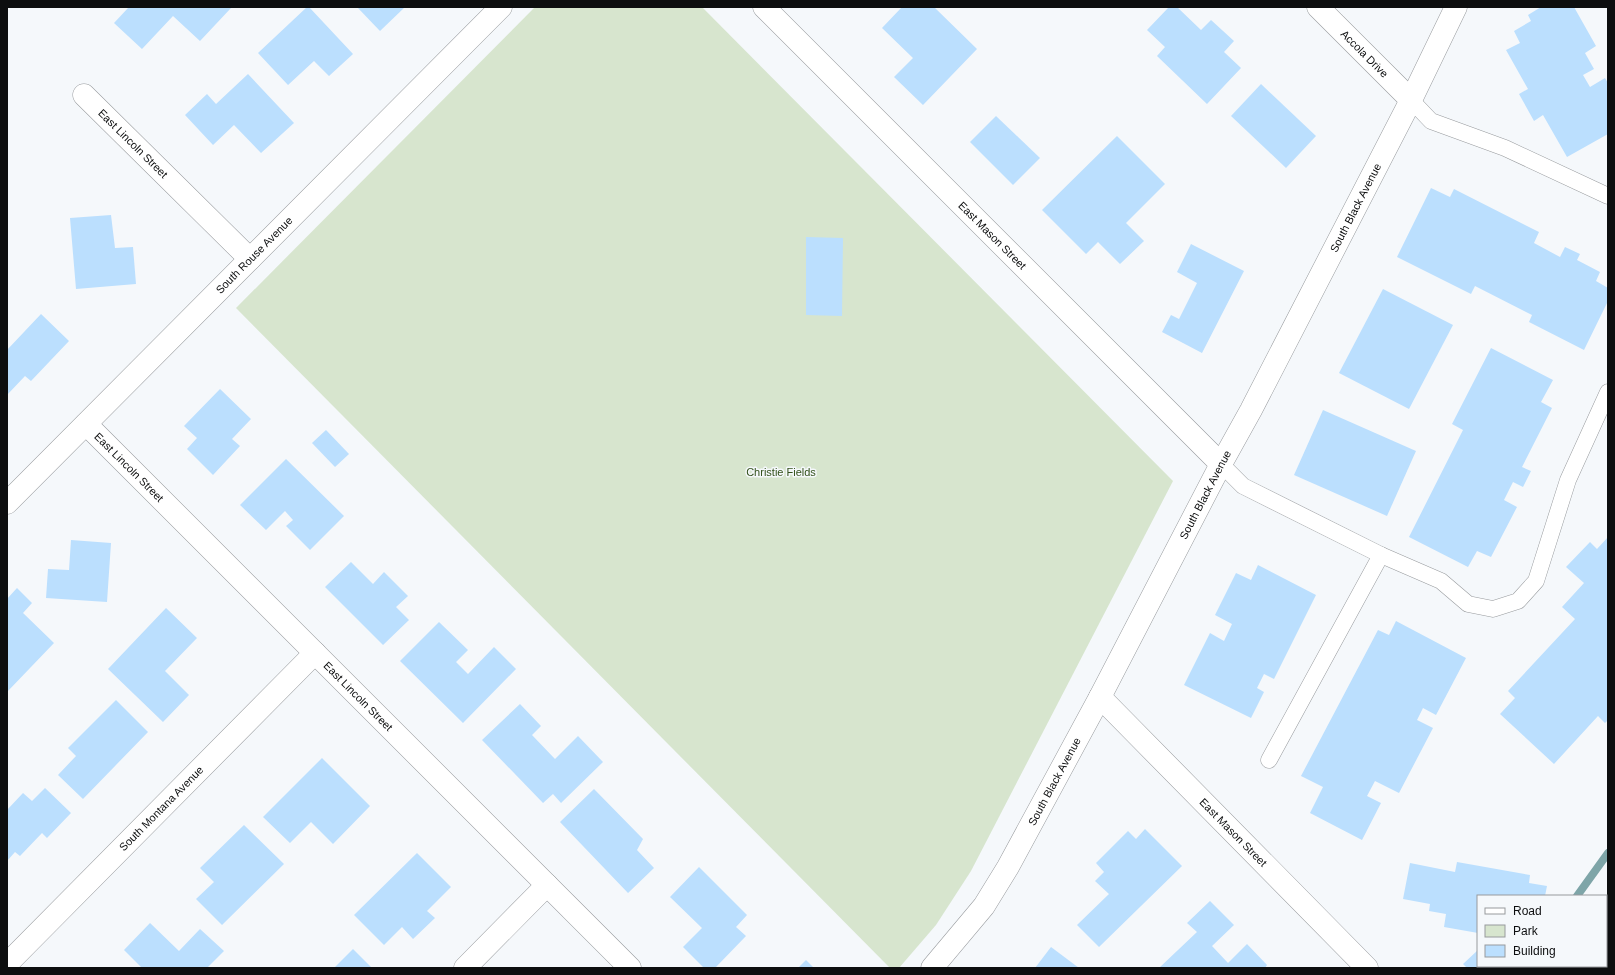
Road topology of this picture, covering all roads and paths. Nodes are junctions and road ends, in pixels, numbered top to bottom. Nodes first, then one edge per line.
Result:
1 (500, 7) edge
2 (764, 7) edge
3 (1318, 7) edge
4 (1456, 7) edge
5 (84, 95) dead end
6 (1411, 100) junction
7 (1608, 196) edge
8 (250, 259) junction
9 (1608, 392) edge
10 (86, 424) junction
11 (1221, 464) junction
12 (7, 503) edge
13 (1381, 555) junction
14 (315, 653) junction
15 (1100, 697) junction
16 (1269, 760) dead end
17 (547, 885) junction
18 (7, 964) edge
19 (465, 968) edge
20 (630, 968) edge
21 (932, 968) edge
22 (1367, 968) edge

1 - 8 street, South Rouse Avenue
2 - 11 street, East Mason Street
3 - 6 street, Accola Drive
4 - 6 street, South Black Avenue
5 - 8 street, East Lincoln Street
6 - 7 lane
6 - 11 street, South Black Avenue
8 - 10 street, South Rouse Avenue
9 - 13 lane
10 - 12 street, South Rouse Avenue
10 - 14 street, East Lincoln Street
11 - 13 lane
11 - 15 street, South Black Avenue
13 - 16 lane
14 - 17 street, East Lincoln Street
14 - 18 street, South Montana Avenue
15 - 21 street, South Black Avenue
15 - 22 street, East Mason Street
17 - 19 street
17 - 20 street, East Lincoln Street

